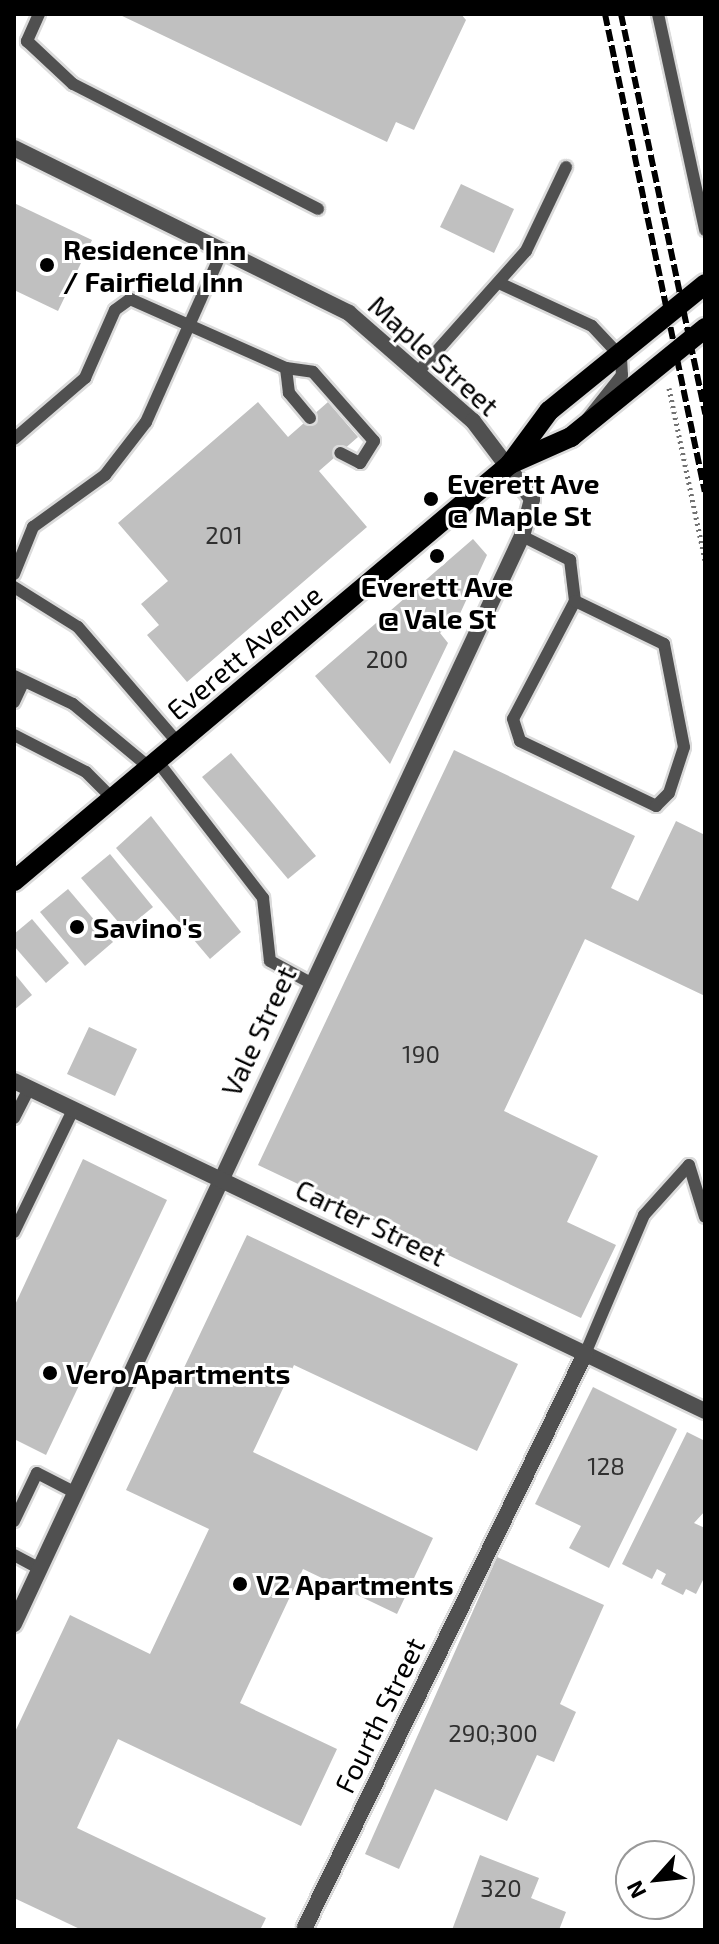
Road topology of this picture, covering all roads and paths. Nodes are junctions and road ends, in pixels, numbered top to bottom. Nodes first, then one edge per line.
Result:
1 (39, 14) edge
2 (658, 14) edge
3 (14, 148) edge
4 (566, 167) dead end
5 (318, 209) dead end
6 (705, 230) edge
7 (223, 249) junction
8 (499, 283) junction
9 (705, 284) edge
10 (190, 325) junction
11 (705, 328) edge
12 (618, 353) junction
13 (286, 368) junction
14 (419, 371) junction
15 (666, 378) dead end
16 (310, 418) dead end
17 (584, 427) junction
18 (14, 439) edge
19 (340, 453) dead end
20 (510, 464) junction
21 (522, 536) junction
22 (705, 560) edge
23 (14, 574) edge
24 (14, 587) edge
25 (575, 601) junction
26 (19, 678) edge
27 (14, 702) edge
28 (14, 735) edge
29 (179, 744) junction
30 (154, 765) junction
31 (113, 799) junction
32 (16, 874) edge
33 (309, 982) junction
34 (21, 1084) edge
35 (73, 1110) junction
36 (14, 1118) edge
37 (222, 1180) junction
38 (705, 1217) edge
39 (14, 1232) edge
40 (585, 1354) junction
41 (705, 1411) edge
42 (76, 1493) junction
43 (14, 1521) edge
44 (14, 1555) edge
45 (40, 1569) junction
46 (14, 1624) edge
47 (305, 1927) dead end

1 - 5 lane
2 - 6 lane
3 - 7 street, Maple Street
4 - 8 lane
7 - 10 lane
7 - 14 street, Maple Street
8 - 12 lane
8 - 14 lane
9 - 12 main road, Everett Avenue
10 - 13 lane
10 - 18 lane
10 - 23 lane
11 - 17 main road, Everett Avenue
12 - 17 lane
12 - 20 main road, Everett Avenue
13 - 16 lane
13 - 19 lane
14 - 20 street, Maple Street
15 - 22 path
17 - 20 main road, Everett Avenue
20 - 21 street, Vale Street
20 - 29 main road, Everett Avenue
21 - 25 lane
21 - 33 street, Vale Street
24 - 29 lane
25 - 25 lane
26 - 27 lane
26 - 30 lane
28 - 31 lane
29 - 30 main road, Everett Avenue
30 - 31 main road, Everett Avenue
30 - 33 lane
31 - 32 main road, Everett Avenue
33 - 37 street, Vale Street
34 - 35 street, Carter Street
34 - 36 lane
35 - 37 street, Carter Street
35 - 39 lane
37 - 40 street, Carter Street
37 - 42 street, Vale Street
38 - 40 lane
40 - 41 street, Carter Street
40 - 47 street, Fourth Street
42 - 43 lane
42 - 45 street, Vale Street
44 - 45 lane
45 - 46 street, Vale Street

